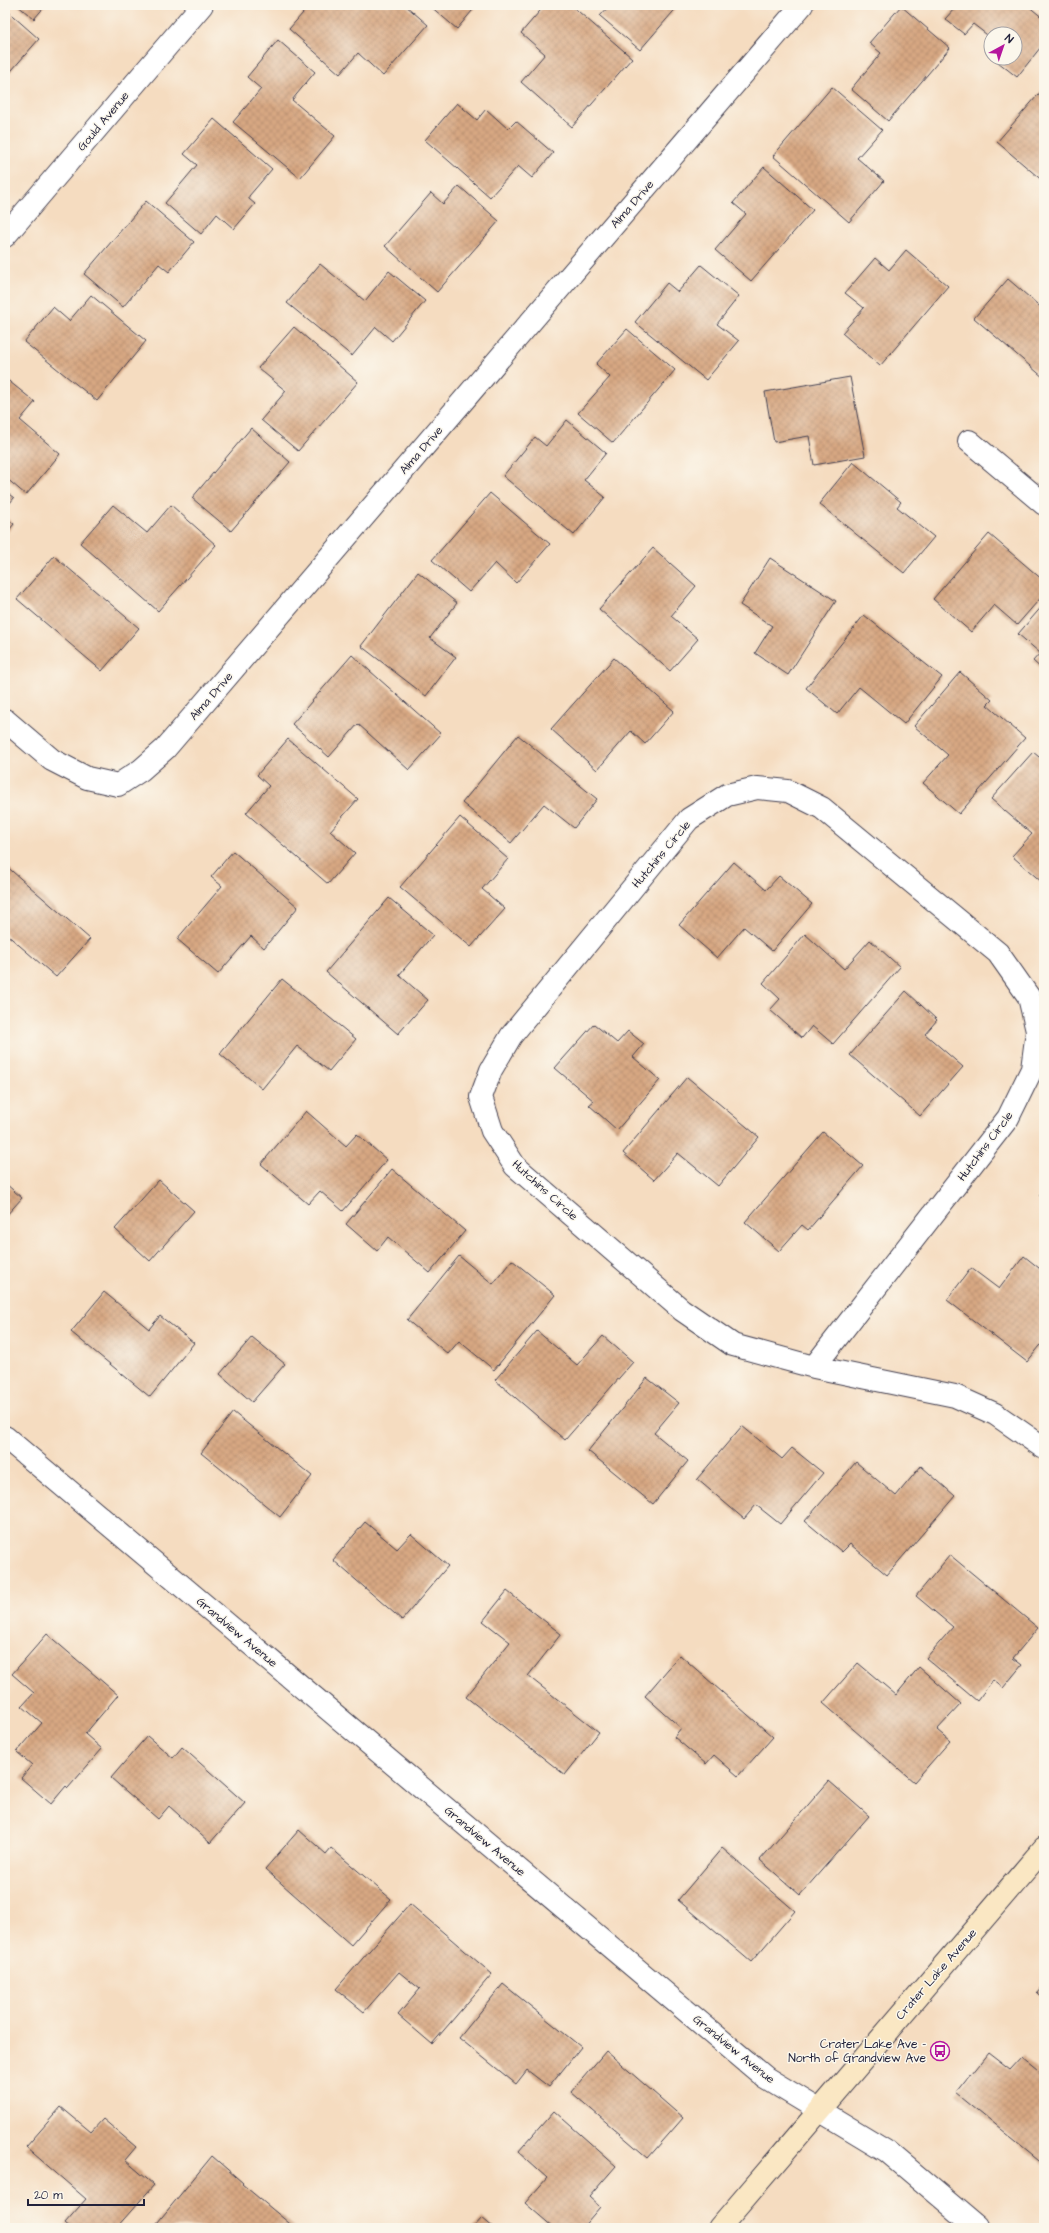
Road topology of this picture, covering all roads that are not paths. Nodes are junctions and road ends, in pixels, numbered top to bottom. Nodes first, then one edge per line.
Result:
1 (202, 5) edge
2 (802, 5) edge
3 (5, 236) edge
4 (969, 441) dead end
5 (1044, 504) edge
6 (5, 720) edge
7 (814, 1366) junction
8 (5, 1437) edge
9 (1044, 1448) edge
10 (1044, 1848) edge
11 (820, 2110) junction
12 (719, 2228) edge
13 (978, 2228) edge

1 - 3 street, Gould Avenue
2 - 6 street, Alma Drive
4 - 5 street
7 - 7 street, Hutchins Circle
7 - 9 street, Hutchins Circle
8 - 11 street, Grandview Avenue
10 - 11 main road, Crater Lake Avenue
11 - 12 main road, Crater Lake Avenue
11 - 13 street, Grandview Avenue

